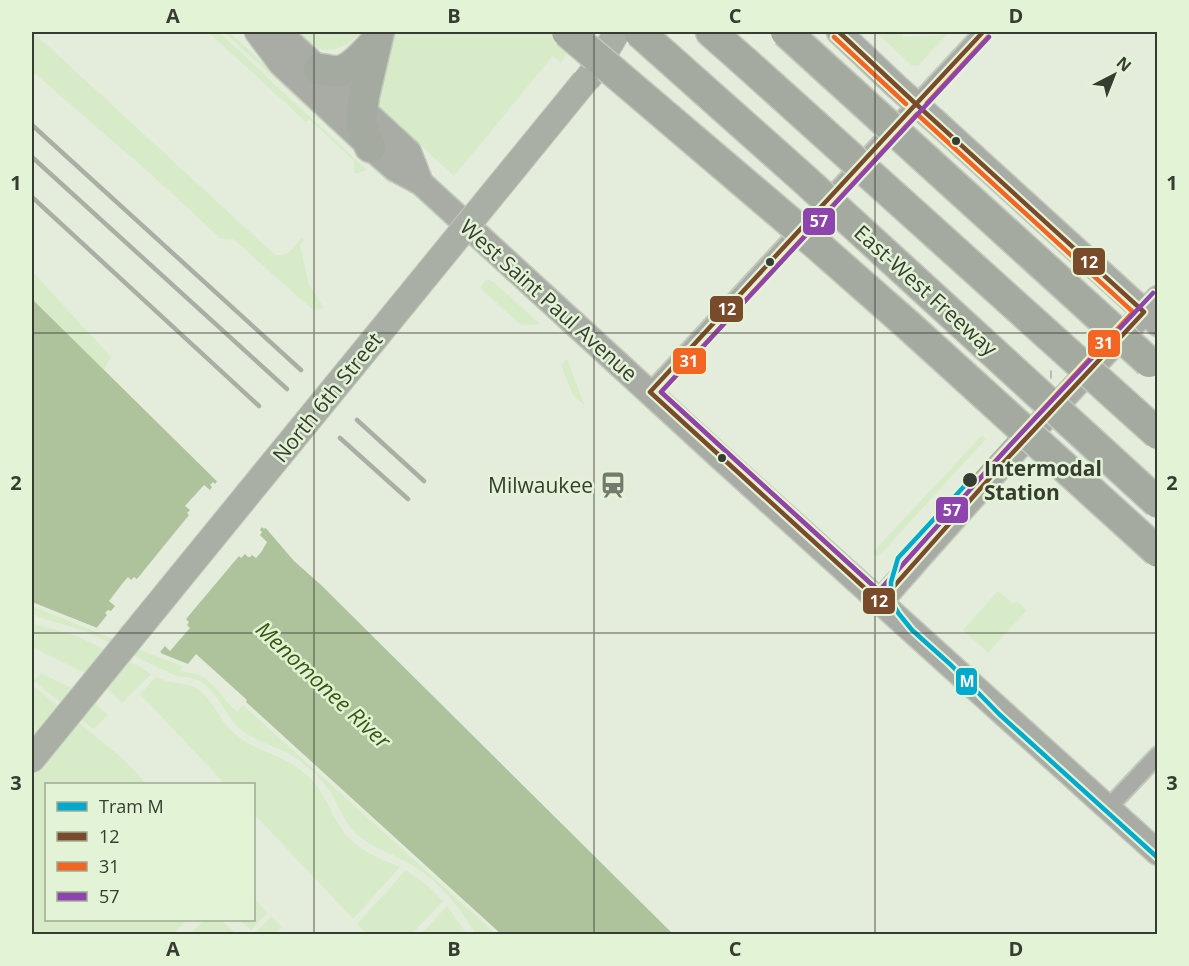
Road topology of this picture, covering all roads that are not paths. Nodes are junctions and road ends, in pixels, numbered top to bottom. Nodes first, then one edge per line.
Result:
1 (257, 32) edge
2 (266, 32) edge
3 (567, 32) edge
4 (617, 32) edge
5 (639, 32) edge
6 (711, 32) edge
7 (786, 32) edge
8 (839, 32) edge
9 (983, 32) edge
10 (378, 36) edge
11 (319, 69) junction
12 (916, 104) junction
13 (362, 109) junction
14 (370, 147) junction
15 (421, 183) junction
16 (1153, 311) edge
17 (908, 324) junction
18 (1155, 368) edge
19 (650, 392) junction
20 (1158, 434) edge
21 (1158, 503) edge
22 (1158, 523) edge
23 (1158, 552) edge
24 (880, 602) junction
25 (1158, 755) edge
26 (32, 759) edge
27 (1108, 808) junction
28 (1158, 853) edge

1 - 14 street, West Saint Paul Avenue
2 - 11 street, West Saint Paul Avenue
3 - 17 highway, bridge
4 - 26 main road, North 6th Street, bridge
5 - 21 highway, East-West Freeway, bridge
6 - 20 highway, bridge
7 - 18 highway, bridge
8 - 12 street
9 - 12 street
10 - 11 highway
10 - 13 highway
11 - 13 street, West Saint Paul Avenue
12 - 16 street
12 - 19 street
13 - 14 highway
13 - 15 street, West Saint Paul Avenue
14 - 15 street, West Saint Paul Avenue
15 - 19 street, West Saint Paul Avenue
16 - 24 street
17 - 22 highway, bridge
17 - 23 highway, bridge
19 - 24 street, West Saint Paul Avenue
24 - 27 street, West Saint Paul Avenue
25 - 27 street
27 - 28 street, West Saint Paul Avenue

